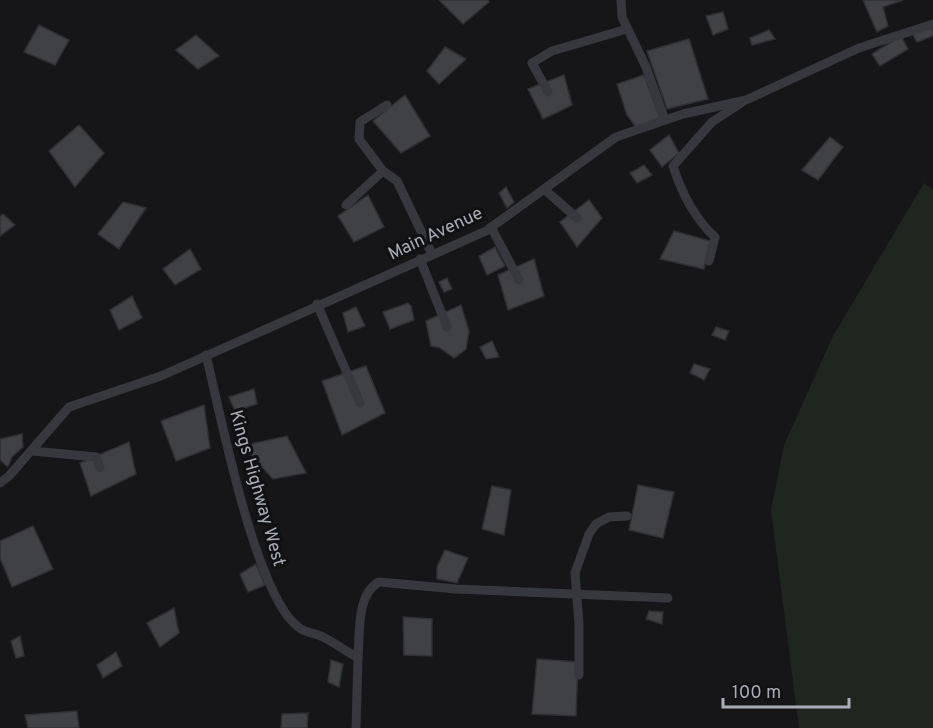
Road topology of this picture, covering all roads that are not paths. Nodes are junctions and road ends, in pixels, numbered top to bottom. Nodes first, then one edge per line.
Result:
1 (621, 0) edge
2 (933, 24) edge
3 (627, 29) junction
4 (548, 92) dead end
5 (746, 100) junction
6 (387, 105) dead end
7 (665, 120) junction
8 (383, 171) junction
9 (544, 189) junction
10 (346, 205) dead end
11 (577, 219) dead end
12 (491, 227) junction
13 (432, 254) junction
14 (420, 259) junction
15 (709, 261) dead end
16 (519, 280) dead end
17 (317, 304) junction
18 (447, 327) dead end
19 (206, 355) junction
20 (360, 403) dead end
21 (32, 451) junction
22 (100, 468) dead end
23 (0, 483) edge
24 (627, 516) dead end
25 (575, 596) junction
26 (668, 598) dead end
27 (358, 658) junction
28 (579, 675) dead end
29 (356, 728) edge

1 - 3 street
2 - 5 street, Main Avenue
3 - 4 street
3 - 7 street
5 - 7 street, Main Avenue
5 - 15 street
6 - 8 street
7 - 9 street, Main Avenue
8 - 10 street
8 - 13 street
9 - 11 street
9 - 12 street, Main Avenue
12 - 13 street, Main Avenue
12 - 16 street
13 - 14 street, Main Avenue
14 - 17 street, Main Avenue
14 - 18 street
17 - 19 street, Main Avenue
17 - 20 street
19 - 21 street, Main Avenue
19 - 27 street, Kings Highway West
21 - 22 street
21 - 23 street, Main Avenue
24 - 25 street
25 - 26 street
25 - 27 street
25 - 28 street
27 - 29 street

